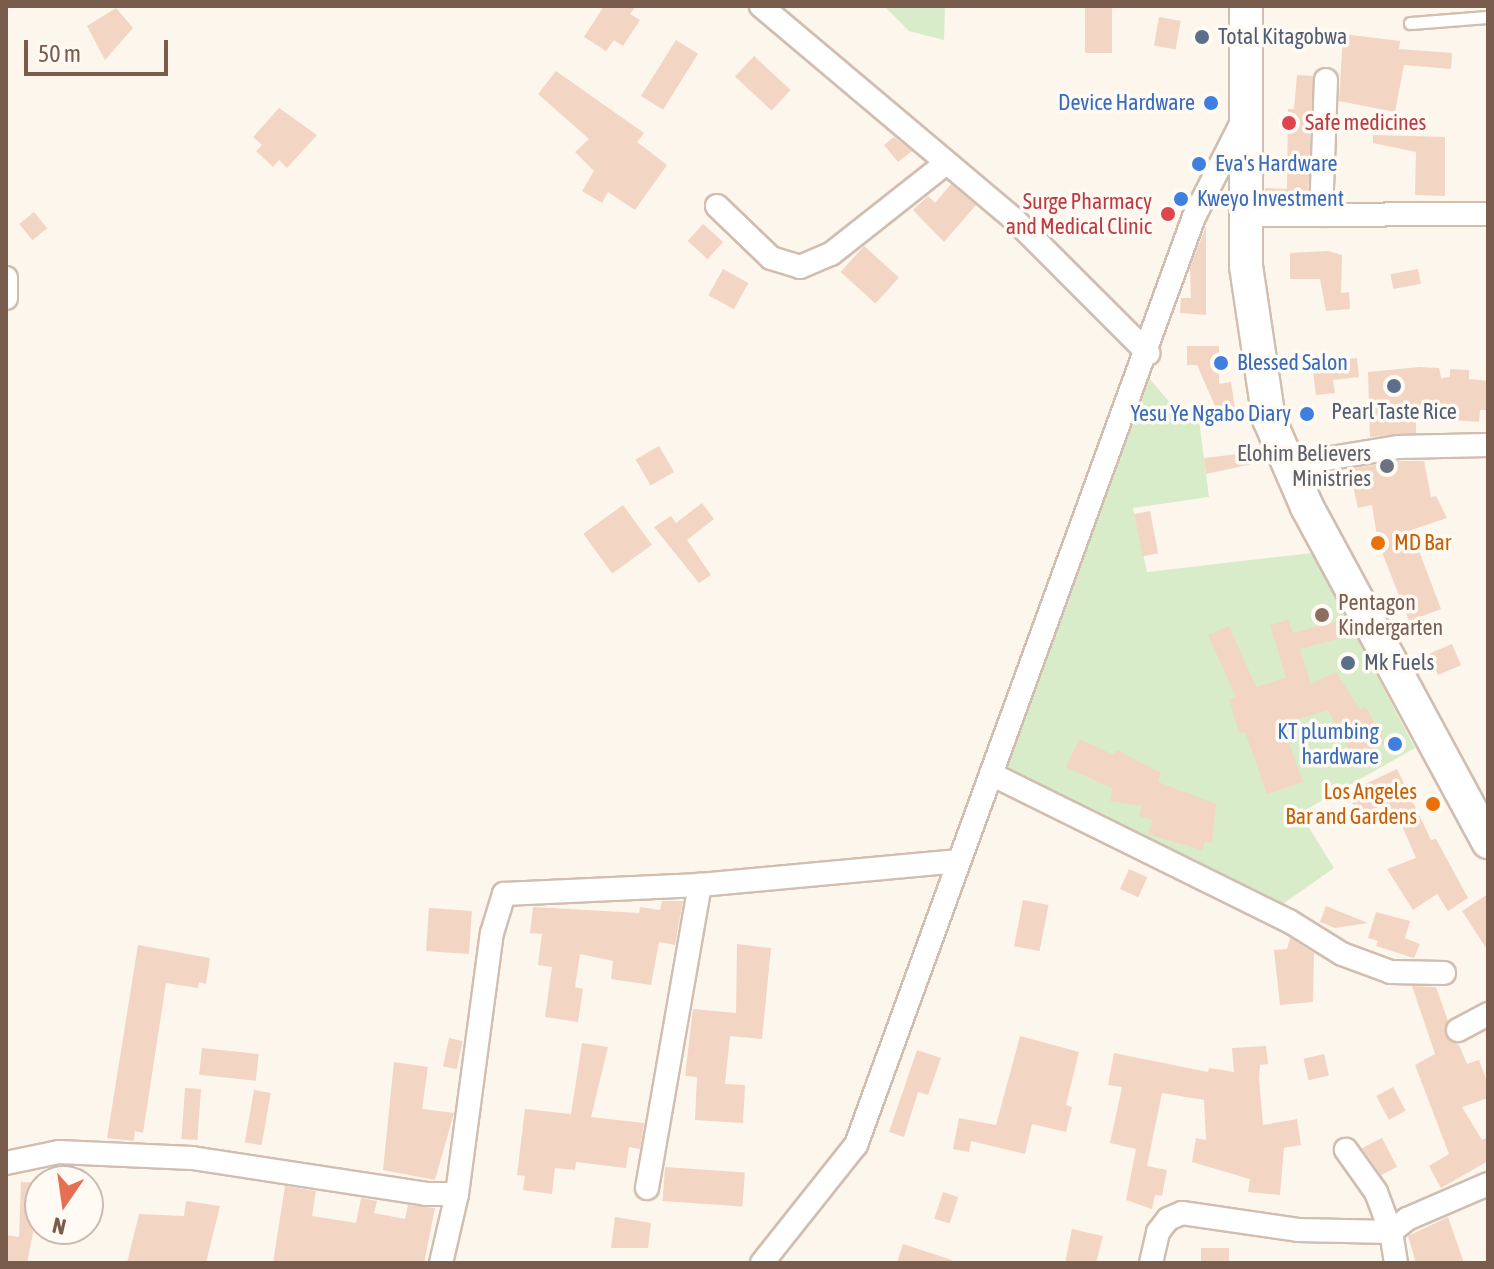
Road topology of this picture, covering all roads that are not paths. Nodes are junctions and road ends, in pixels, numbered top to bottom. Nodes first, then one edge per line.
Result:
1 (761, 6) edge
2 (1246, 6) edge
3 (1488, 17) edge
4 (1410, 23) dead end
5 (1326, 80) dead end
6 (1247, 113) junction
7 (945, 164) junction
8 (717, 206) dead end
9 (1488, 214) edge
10 (1244, 215) junction
11 (1321, 215) junction
12 (6, 278) edge
13 (6, 298) edge
14 (1148, 353) junction
15 (1488, 445) edge
16 (1289, 465) junction
17 (991, 774) junction
18 (1488, 842) edge
19 (959, 861) junction
20 (700, 885) junction
21 (1444, 973) dead end
22 (1488, 1014) edge
23 (1458, 1030) dead end
24 (1346, 1150) dead end
25 (6, 1163) edge
26 (1488, 1184) edge
27 (647, 1188) dead end
28 (457, 1194) junction
29 (1391, 1232) junction
30 (441, 1263) edge
31 (762, 1263) edge
32 (1151, 1263) edge
33 (1396, 1263) edge

1 - 7 street
2 - 6 street
3 - 4 lane
5 - 11 street
6 - 10 street
6 - 14 street
7 - 8 street
7 - 14 street
9 - 11 street
10 - 11 street
10 - 16 street
12 - 13 street
14 - 17 street
15 - 16 street
16 - 18 street
17 - 19 street
17 - 21 street
19 - 20 street
19 - 31 street
20 - 27 street
20 - 28 street
22 - 23 street
24 - 29 street
25 - 28 street
26 - 29 street
28 - 30 street
29 - 32 street
29 - 33 street

